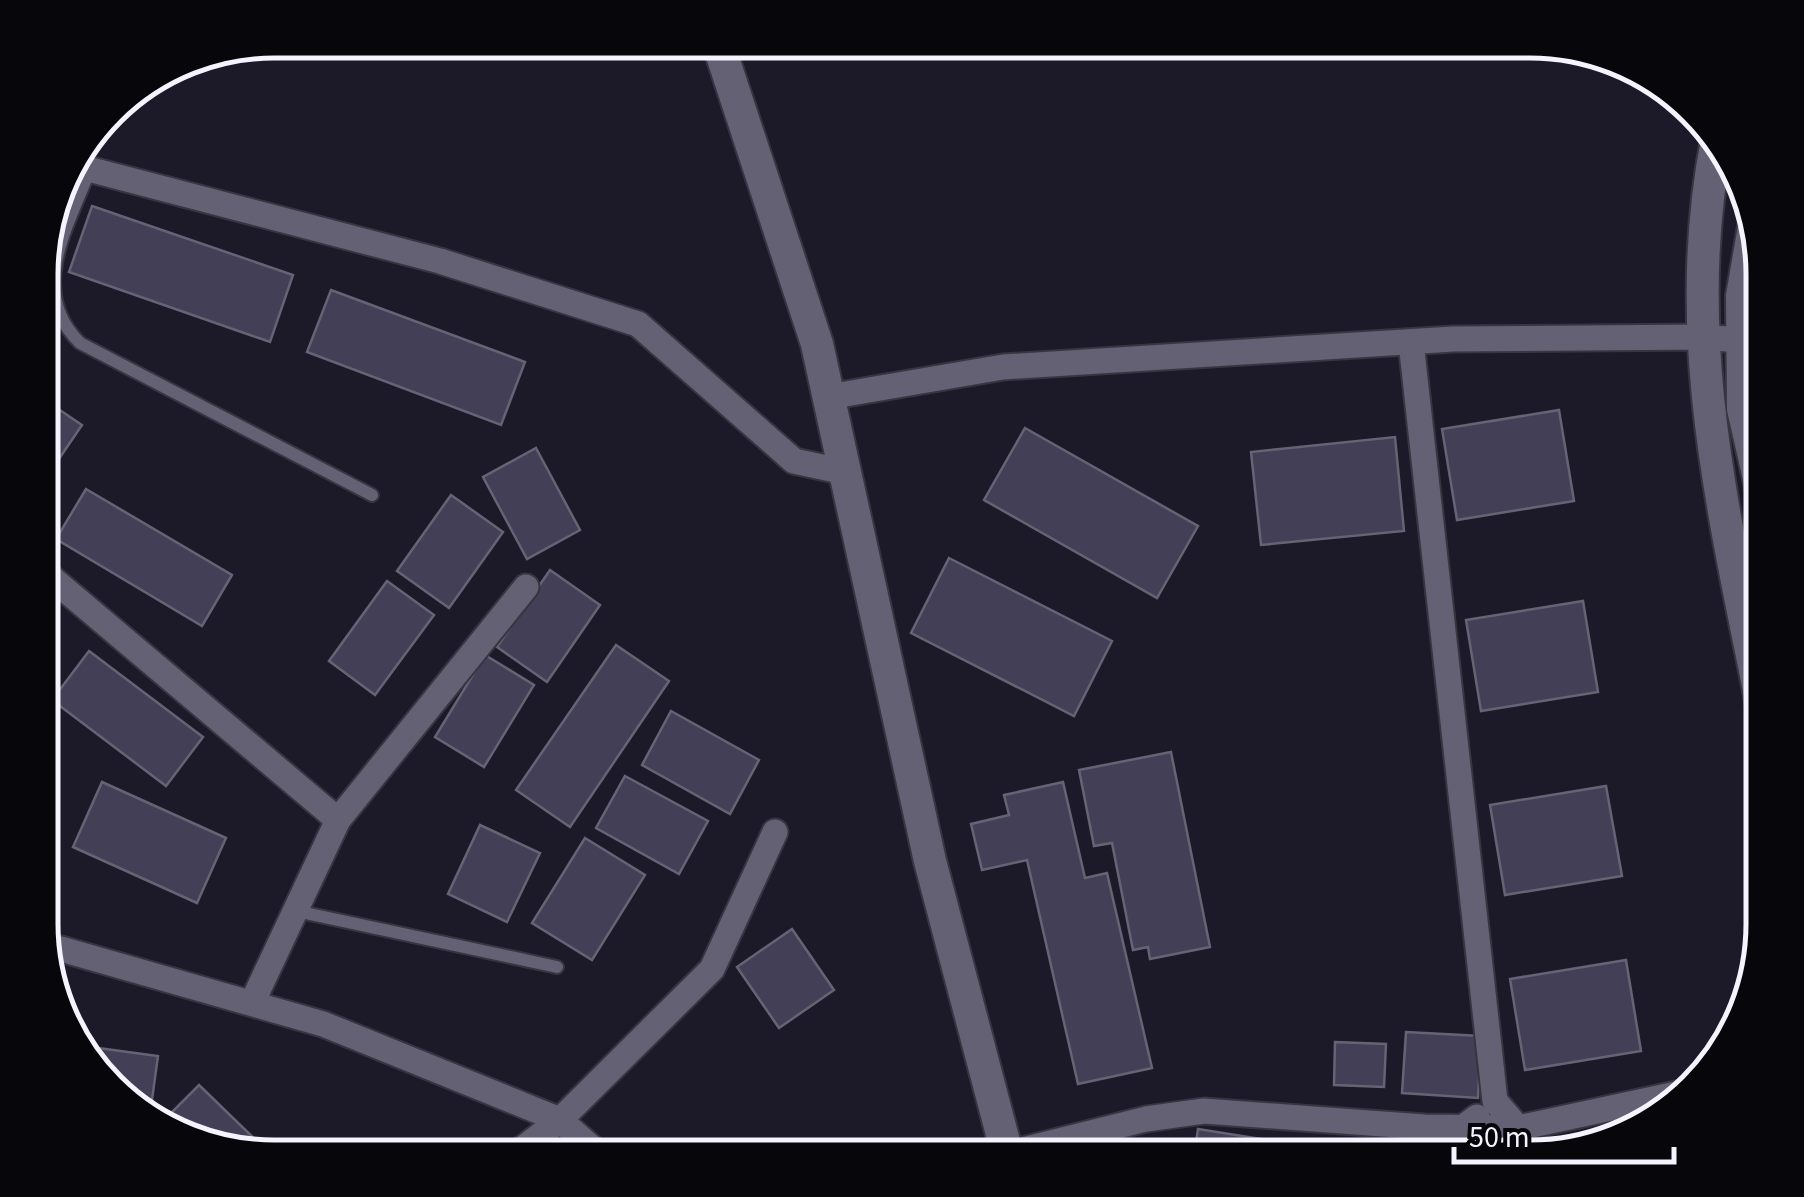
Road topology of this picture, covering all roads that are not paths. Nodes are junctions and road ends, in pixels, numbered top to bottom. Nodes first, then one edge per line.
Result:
1 (723, 58) edge
2 (1713, 158) edge
3 (85, 168) edge
4 (1746, 273) edge
5 (58, 309) edge
6 (1746, 312) edge
7 (1702, 337) junction
8 (1746, 340) edge
9 (1411, 342) junction
10 (1746, 388) edge
11 (828, 397) junction
12 (1746, 422) edge
13 (845, 472) junction
14 (372, 495) dead end
15 (58, 584) edge
16 (526, 586) dead end
17 (1746, 625) edge
18 (338, 820) junction
19 (775, 832) dead end
20 (296, 911) junction
21 (59, 947) edge
22 (557, 967) dead end
23 (252, 1004) junction
24 (1655, 1099) edge
25 (1494, 1101) junction
26 (560, 1120) junction
27 (1465, 1126) junction
28 (1518, 1128) junction
29 (1003, 1139) edge
30 (1067, 1139) edge
31 (1465, 1139) edge
32 (1518, 1139) edge
33 (534, 1140) edge
34 (582, 1140) edge

1 - 11 street
2 - 7 street
3 - 13 street
4 - 6 street
5 - 14 lane
7 - 8 street
7 - 9 street
7 - 17 street
9 - 11 street
9 - 25 street
10 - 12 street
11 - 13 street
13 - 29 street
15 - 18 street
16 - 18 street
18 - 20 street
19 - 26 street
20 - 22 lane
20 - 23 street
21 - 23 street
23 - 26 street
24 - 28 street
25 - 27 street
25 - 28 street
26 - 33 street
26 - 34 street
27 - 28 street
27 - 30 street
27 - 31 street
28 - 32 street

